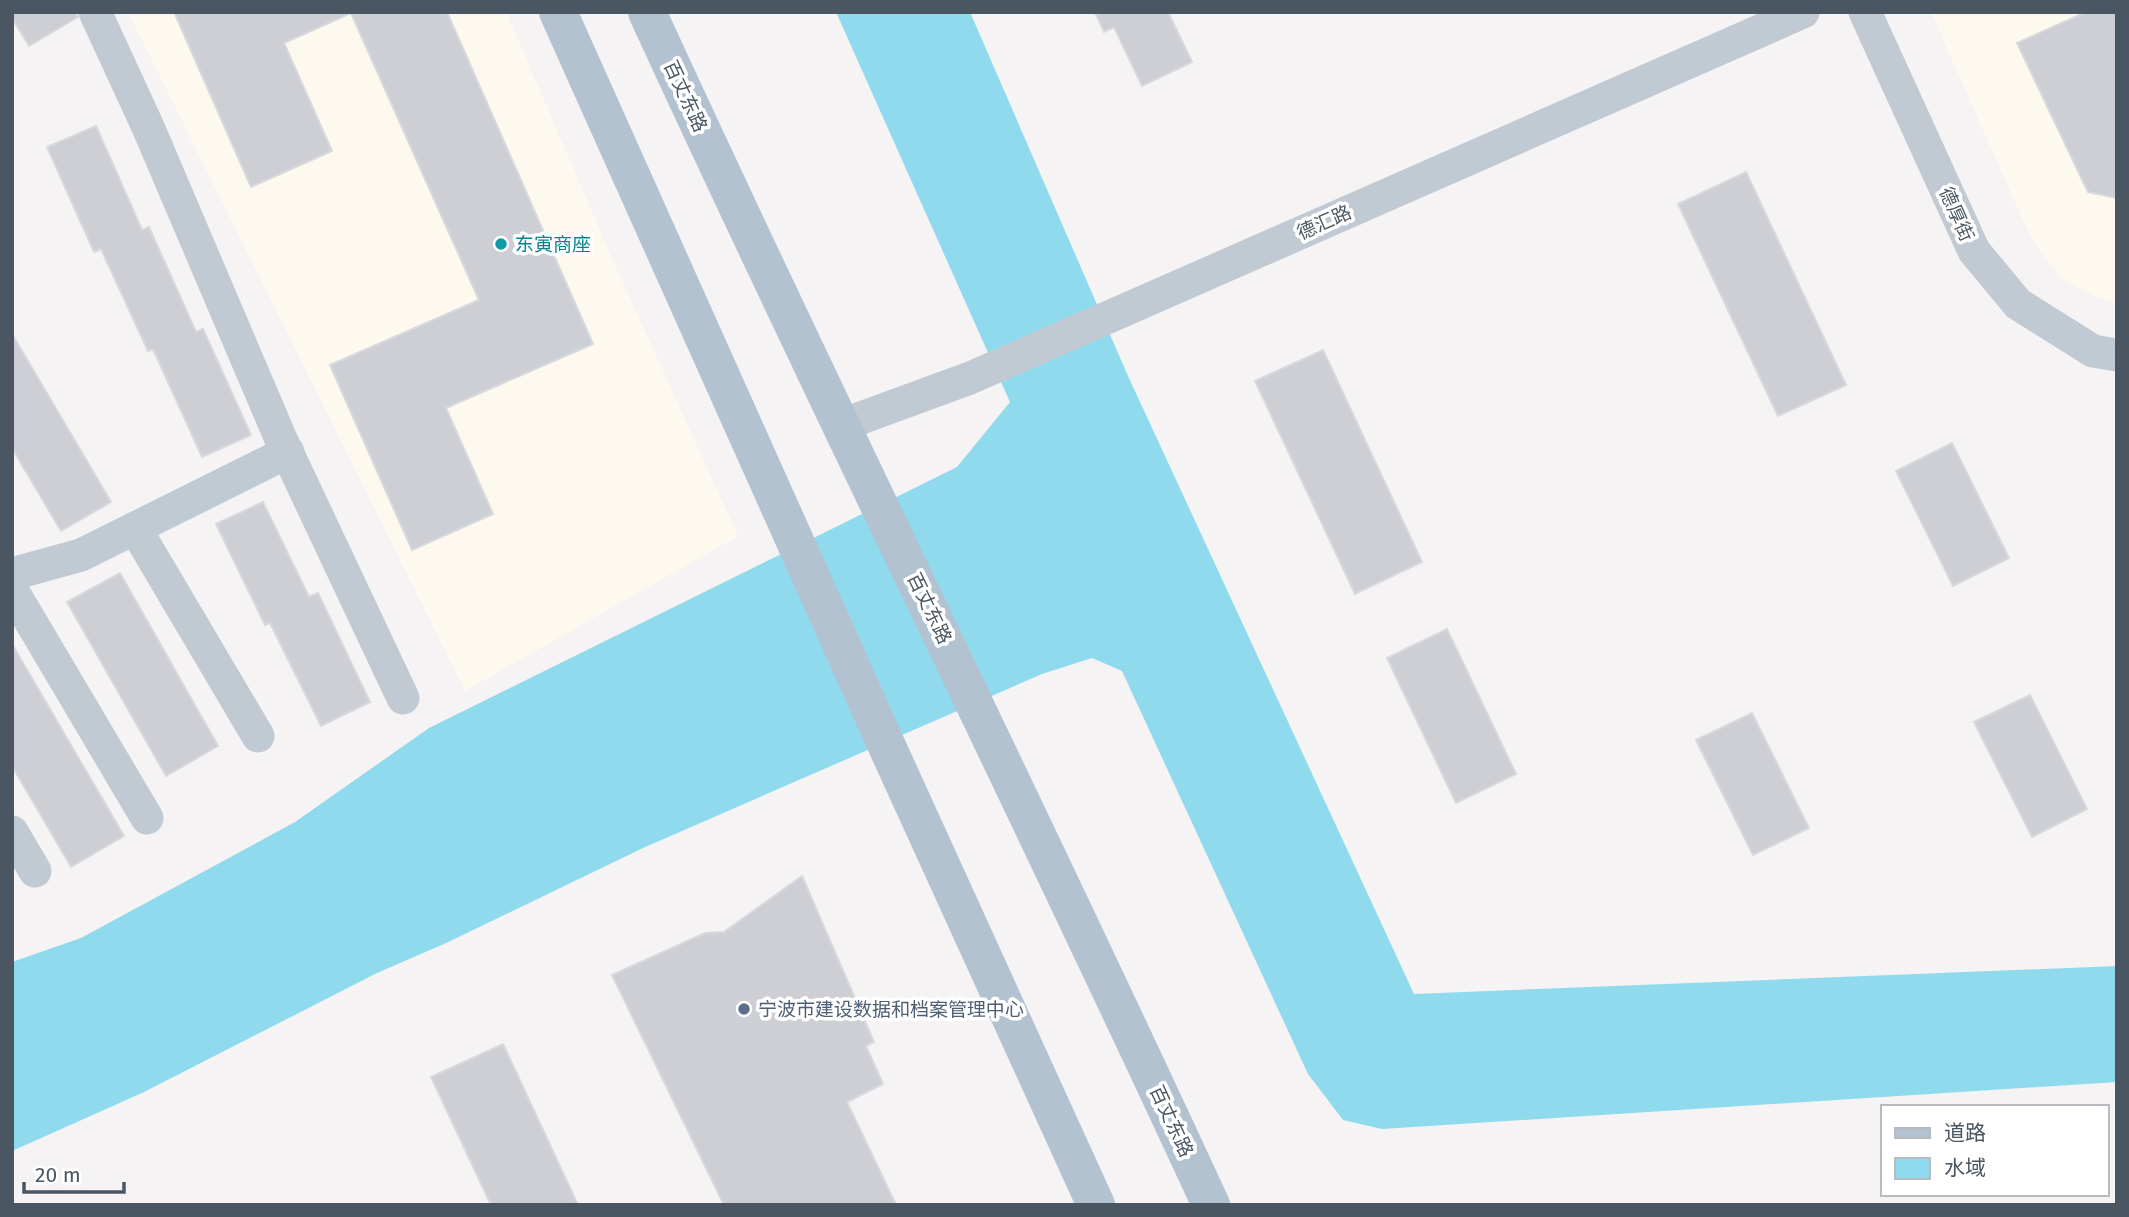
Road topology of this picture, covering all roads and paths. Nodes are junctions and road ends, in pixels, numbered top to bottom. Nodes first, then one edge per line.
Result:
1 (95, 12) edge
2 (558, 12) edge
3 (648, 12) edge
4 (1803, 12) edge
5 (1865, 12) edge
6 (2117, 355) edge
7 (842, 425) junction
8 (288, 452) junction
9 (135, 528) junction
10 (12, 574) edge
11 (12, 590) edge
12 (403, 698) dead end
13 (258, 736) dead end
14 (147, 818) dead end
15 (12, 832) edge
16 (35, 871) dead end
17 (1096, 1205) edge
18 (1211, 1205) edge

1 - 8 street
2 - 17 main road
3 - 7 main road, 百丈东路
4 - 7 street, 德汇路
5 - 6 street, 德厚街
7 - 18 main road, 百丈东路
8 - 9 street
8 - 12 street
9 - 10 street
9 - 13 street
11 - 14 street
15 - 16 street

